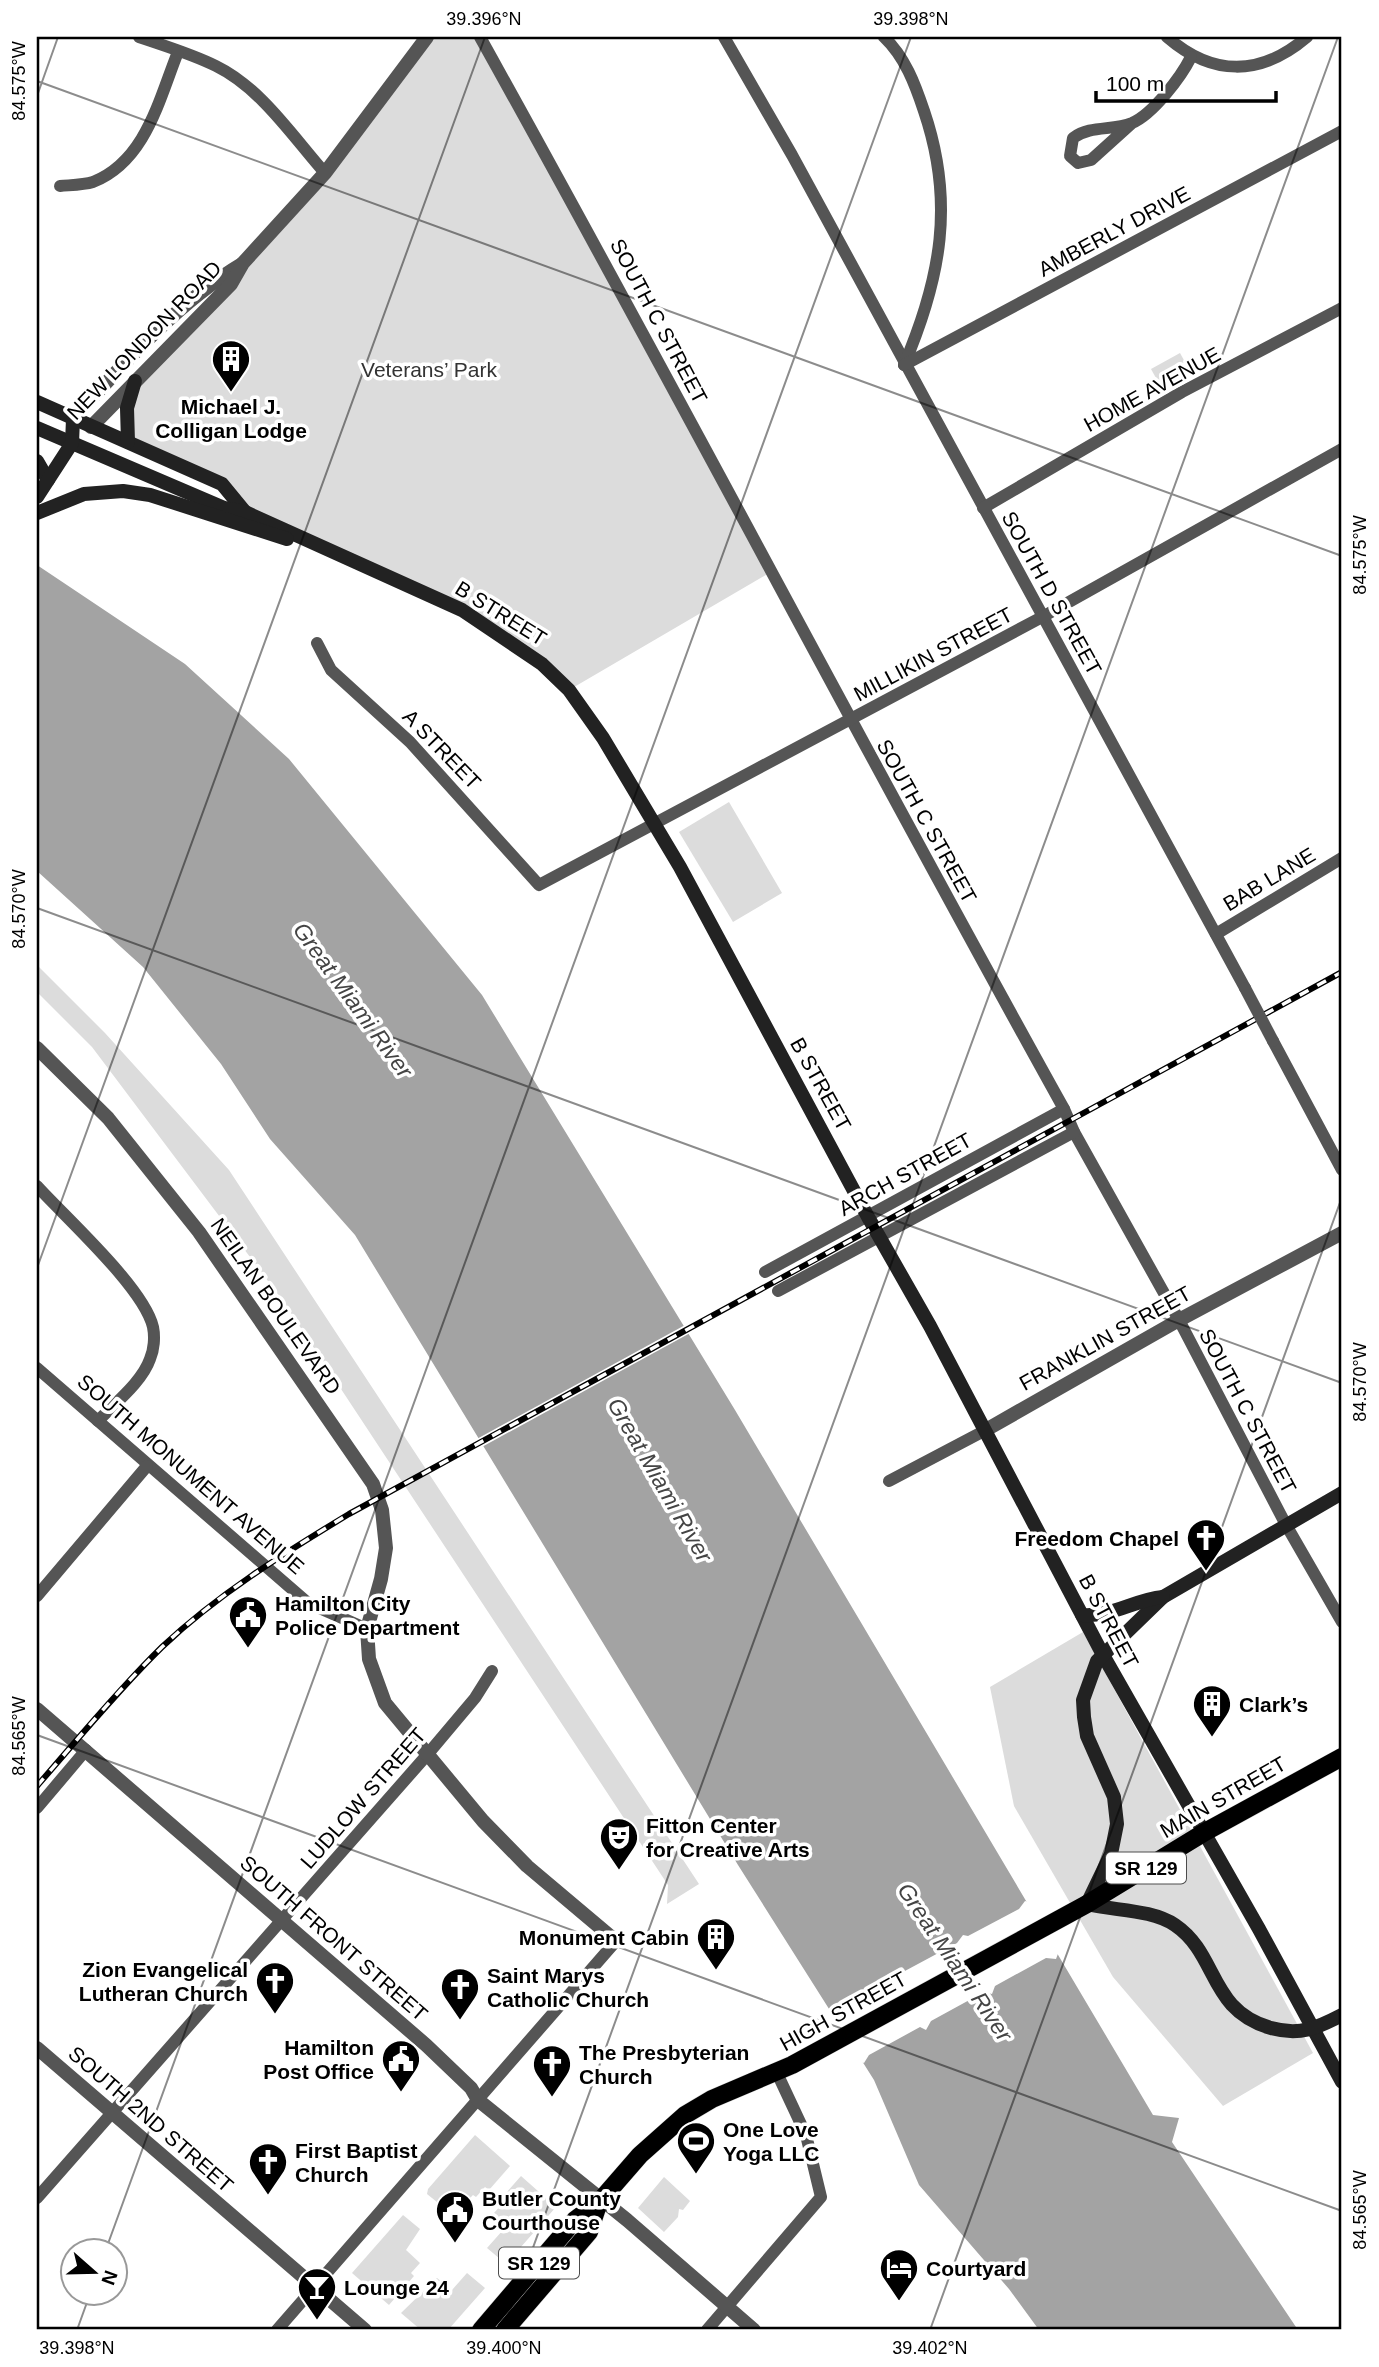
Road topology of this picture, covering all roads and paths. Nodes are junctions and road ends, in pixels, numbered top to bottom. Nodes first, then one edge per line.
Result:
1 (139, 37) edge
2 (427, 37) edge
3 (480, 37) edge
4 (724, 37) edge
5 (884, 37) edge
6 (1167, 37) edge
7 (1307, 37) edge
8 (178, 52) junction
9 (1191, 57) junction
10 (1132, 122) junction
11 (1342, 131) edge
12 (325, 173) junction
13 (60, 186) dead end
14 (243, 263) junction
15 (1342, 308) edge
16 (904, 365) junction
17 (135, 382) junction
18 (37, 402) edge
19 (73, 419) junction
20 (92, 427) junction
21 (37, 428) edge
22 (128, 442) junction
23 (72, 443) junction
24 (1342, 449) edge
25 (37, 461) edge
26 (48, 480) junction
27 (37, 497) edge
28 (983, 508) junction
29 (245, 512) junction
30 (37, 513) edge
31 (306, 541) junction
32 (1044, 616) junction
33 (317, 643) dead end
34 (850, 720) junction
35 (656, 824) junction
36 (1342, 858) edge
37 (539, 885) joint
38 (1216, 934) junction
39 (37, 1048) edge
40 (1064, 1109) junction
41 (1074, 1132) junction
42 (1342, 1170) edge
43 (37, 1186) edge
44 (868, 1217) junction
45 (1342, 1233) edge
46 (879, 1235) junction
47 (765, 1272) dead end
48 (778, 1291) dead end
49 (1179, 1320) junction
50 (37, 1368) edge
51 (98, 1421) junction
52 (984, 1431) junction
53 (147, 1465) junction
54 (889, 1481) dead end
55 (1342, 1493) edge
56 (1285, 1523) junction
57 (37, 1597) edge
58 (1163, 1597) junction
59 (1082, 1615) junction
60 (1342, 1622) edge
61 (368, 1629) junction
62 (1103, 1655) junction
63 (492, 1671) dead end
64 (37, 1709) edge
65 (86, 1750) junction
66 (427, 1755) junction
67 (1342, 1757) edge
68 (37, 1808) edge
69 (1205, 1832) junction
70 (1081, 1907) junction
71 (282, 1920) junction
72 (616, 1941) joint
73 (943, 1982) joint
74 (1342, 2015) edge
75 (1314, 2030) junction
76 (37, 2048) edge
77 (776, 2073) junction
78 (1342, 2082) edge
79 (478, 2100) junction
80 (114, 2114) junction
81 (37, 2198) edge
82 (600, 2201) junction
83 (316, 2288) junction
84 (727, 2306) junction
85 (277, 2330) edge
86 (365, 2330) edge
87 (481, 2330) edge
88 (505, 2330) edge
89 (707, 2330) edge
90 (754, 2330) edge

1 - 8 street
2 - 12 street, NEW LONDON ROAD
3 - 34 street, SOUTH C STREET
4 - 16 street, SOUTH D STREET
5 - 16 street
6 - 9 street
7 - 9 street
8 - 12 street
8 - 13 street
9 - 10 street
10 - 10 street
11 - 16 street, AMBERLY DRIVE
12 - 14 street, NEW LONDON ROAD
14 - 17 street, NEW LONDON ROAD
14 - 19 street, NEW LONDON ROAD
15 - 28 street, HOME AVENUE
16 - 28 street, SOUTH D STREET
17 - 20 street, NEW LONDON ROAD
17 - 22 main road
18 - 19 main road, B STREET
19 - 20 main road, B STREET
19 - 23 main road
20 - 22 main road, B STREET
20 - 23 main road, NEW LONDON ROAD
21 - 23 main road, B STREET
22 - 29 main road, B STREET
23 - 26 main road
23 - 29 main road, B STREET
24 - 32 street, MILLIKIN STREET
25 - 26 main road
26 - 27 main road
28 - 32 street, SOUTH D STREET
29 - 31 main road, B STREET
30 - 31 main road
31 - 35 main road, B STREET
32 - 34 street, MILLIKIN STREET
32 - 38 street, SOUTH D STREET
33 - 37 street, A STREET
34 - 35 street, MILLIKIN STREET
34 - 40 street, SOUTH C STREET
35 - 37 street, MILLIKIN STREET
35 - 44 main road, B STREET
36 - 38 street, BAB LANE
38 - 42 street, SOUTH D STREET, bridge
39 - 61 street, NEILAN BOULEVARD
40 - 41 street, SOUTH C STREET
40 - 44 street, ARCH STREET
41 - 46 street, ARCH STREET
41 - 49 street, SOUTH C STREET
43 - 51 street
44 - 46 main road, B STREET
44 - 47 street, ARCH STREET
45 - 49 street, FRANKLIN STREET
46 - 48 street, ARCH STREET
46 - 52 main road, B STREET
49 - 52 street, FRANKLIN STREET
49 - 56 street, SOUTH C STREET
50 - 51 street, SOUTH MONUMENT AVENUE
51 - 53 street, SOUTH MONUMENT AVENUE
52 - 54 street, FRANKLIN STREET
52 - 59 main road, B STREET
53 - 57 street
53 - 61 street, SOUTH MONUMENT AVENUE
55 - 56 main road
56 - 58 main road
56 - 60 street, SOUTH C STREET
58 - 59 main road
58 - 62 main road
59 - 62 main road, B STREET
61 - 66 street
62 - 69 main road, B STREET
62 - 70 main road
63 - 66 street, LUDLOW STREET
64 - 65 street, SOUTH FRONT STREET
65 - 68 street
65 - 71 street, SOUTH FRONT STREET
66 - 71 street, LUDLOW STREET
66 - 72 street
67 - 69 main road, MAIN STREET / SR 129
69 - 70 main road, MAIN STREET / SR 129
69 - 75 main road, B STREET
70 - 73 main road, MAIN STREET / SR 129
70 - 75 main road
71 - 79 street, SOUTH FRONT STREET
71 - 80 street, LUDLOW STREET
72 - 79 street
73 - 77 main road, HIGH STREET / SR 129
74 - 75 main road
75 - 78 main road, B STREET
76 - 80 street, SOUTH 2ND STREET
77 - 82 main road, HIGH STREET / SR 129
77 - 84 street
79 - 82 street, SOUTH FRONT STREET
79 - 83 street
80 - 81 street, LUDLOW STREET
80 - 83 street, SOUTH 2ND STREET
82 - 84 street, SOUTH FRONT STREET
82 - 87 main road, HIGH STREET / SR 129
82 - 88 main road, HIGH STREET / SR 129
83 - 85 street
83 - 86 street, SOUTH 2ND STREET
84 - 89 street
84 - 90 street, SOUTH FRONT STREET

